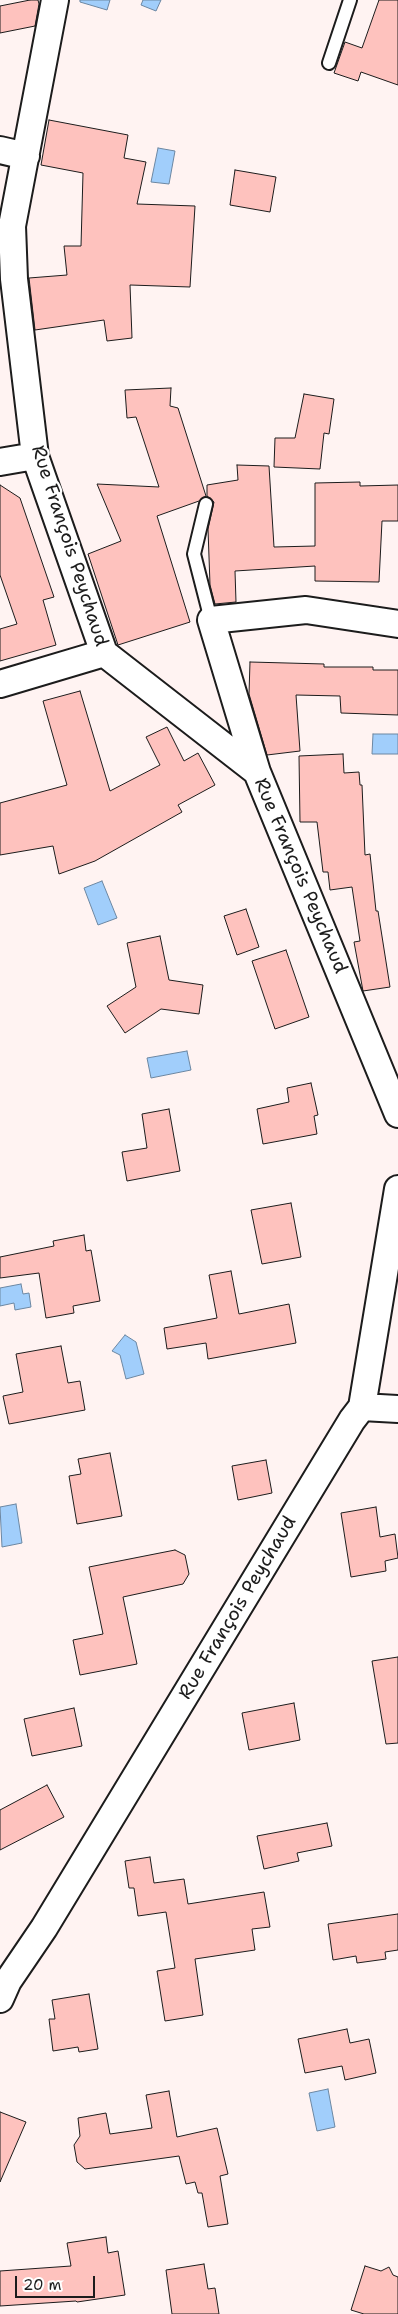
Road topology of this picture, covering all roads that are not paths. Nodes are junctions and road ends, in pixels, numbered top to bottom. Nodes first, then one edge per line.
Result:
1 (55, 0) edge
2 (350, 0) edge
3 (329, 63) dead end
4 (0, 150) edge
5 (26, 156) junction
6 (35, 456) junction
7 (0, 462) edge
8 (206, 504) dead end
9 (211, 620) junction
10 (398, 624) edge
11 (104, 653) junction
12 (0, 684) edge
13 (257, 772) junction
14 (398, 1114) edge
15 (398, 1189) edge
16 (362, 1407) junction
17 (398, 1409) edge
18 (0, 1999) edge

1 - 5 street, Rue François Peychaud
2 - 3 lane
4 - 5 street
5 - 6 street, Rue François Peychaud
6 - 7 street
6 - 11 street, Rue François Peychaud
8 - 9 lane
9 - 10 street
9 - 13 street
11 - 12 street
11 - 13 street, Rue François Peychaud
13 - 14 street, Rue François Peychaud
15 - 16 street, Rue François Peychaud
16 - 17 street
16 - 18 street, Rue François Peychaud

